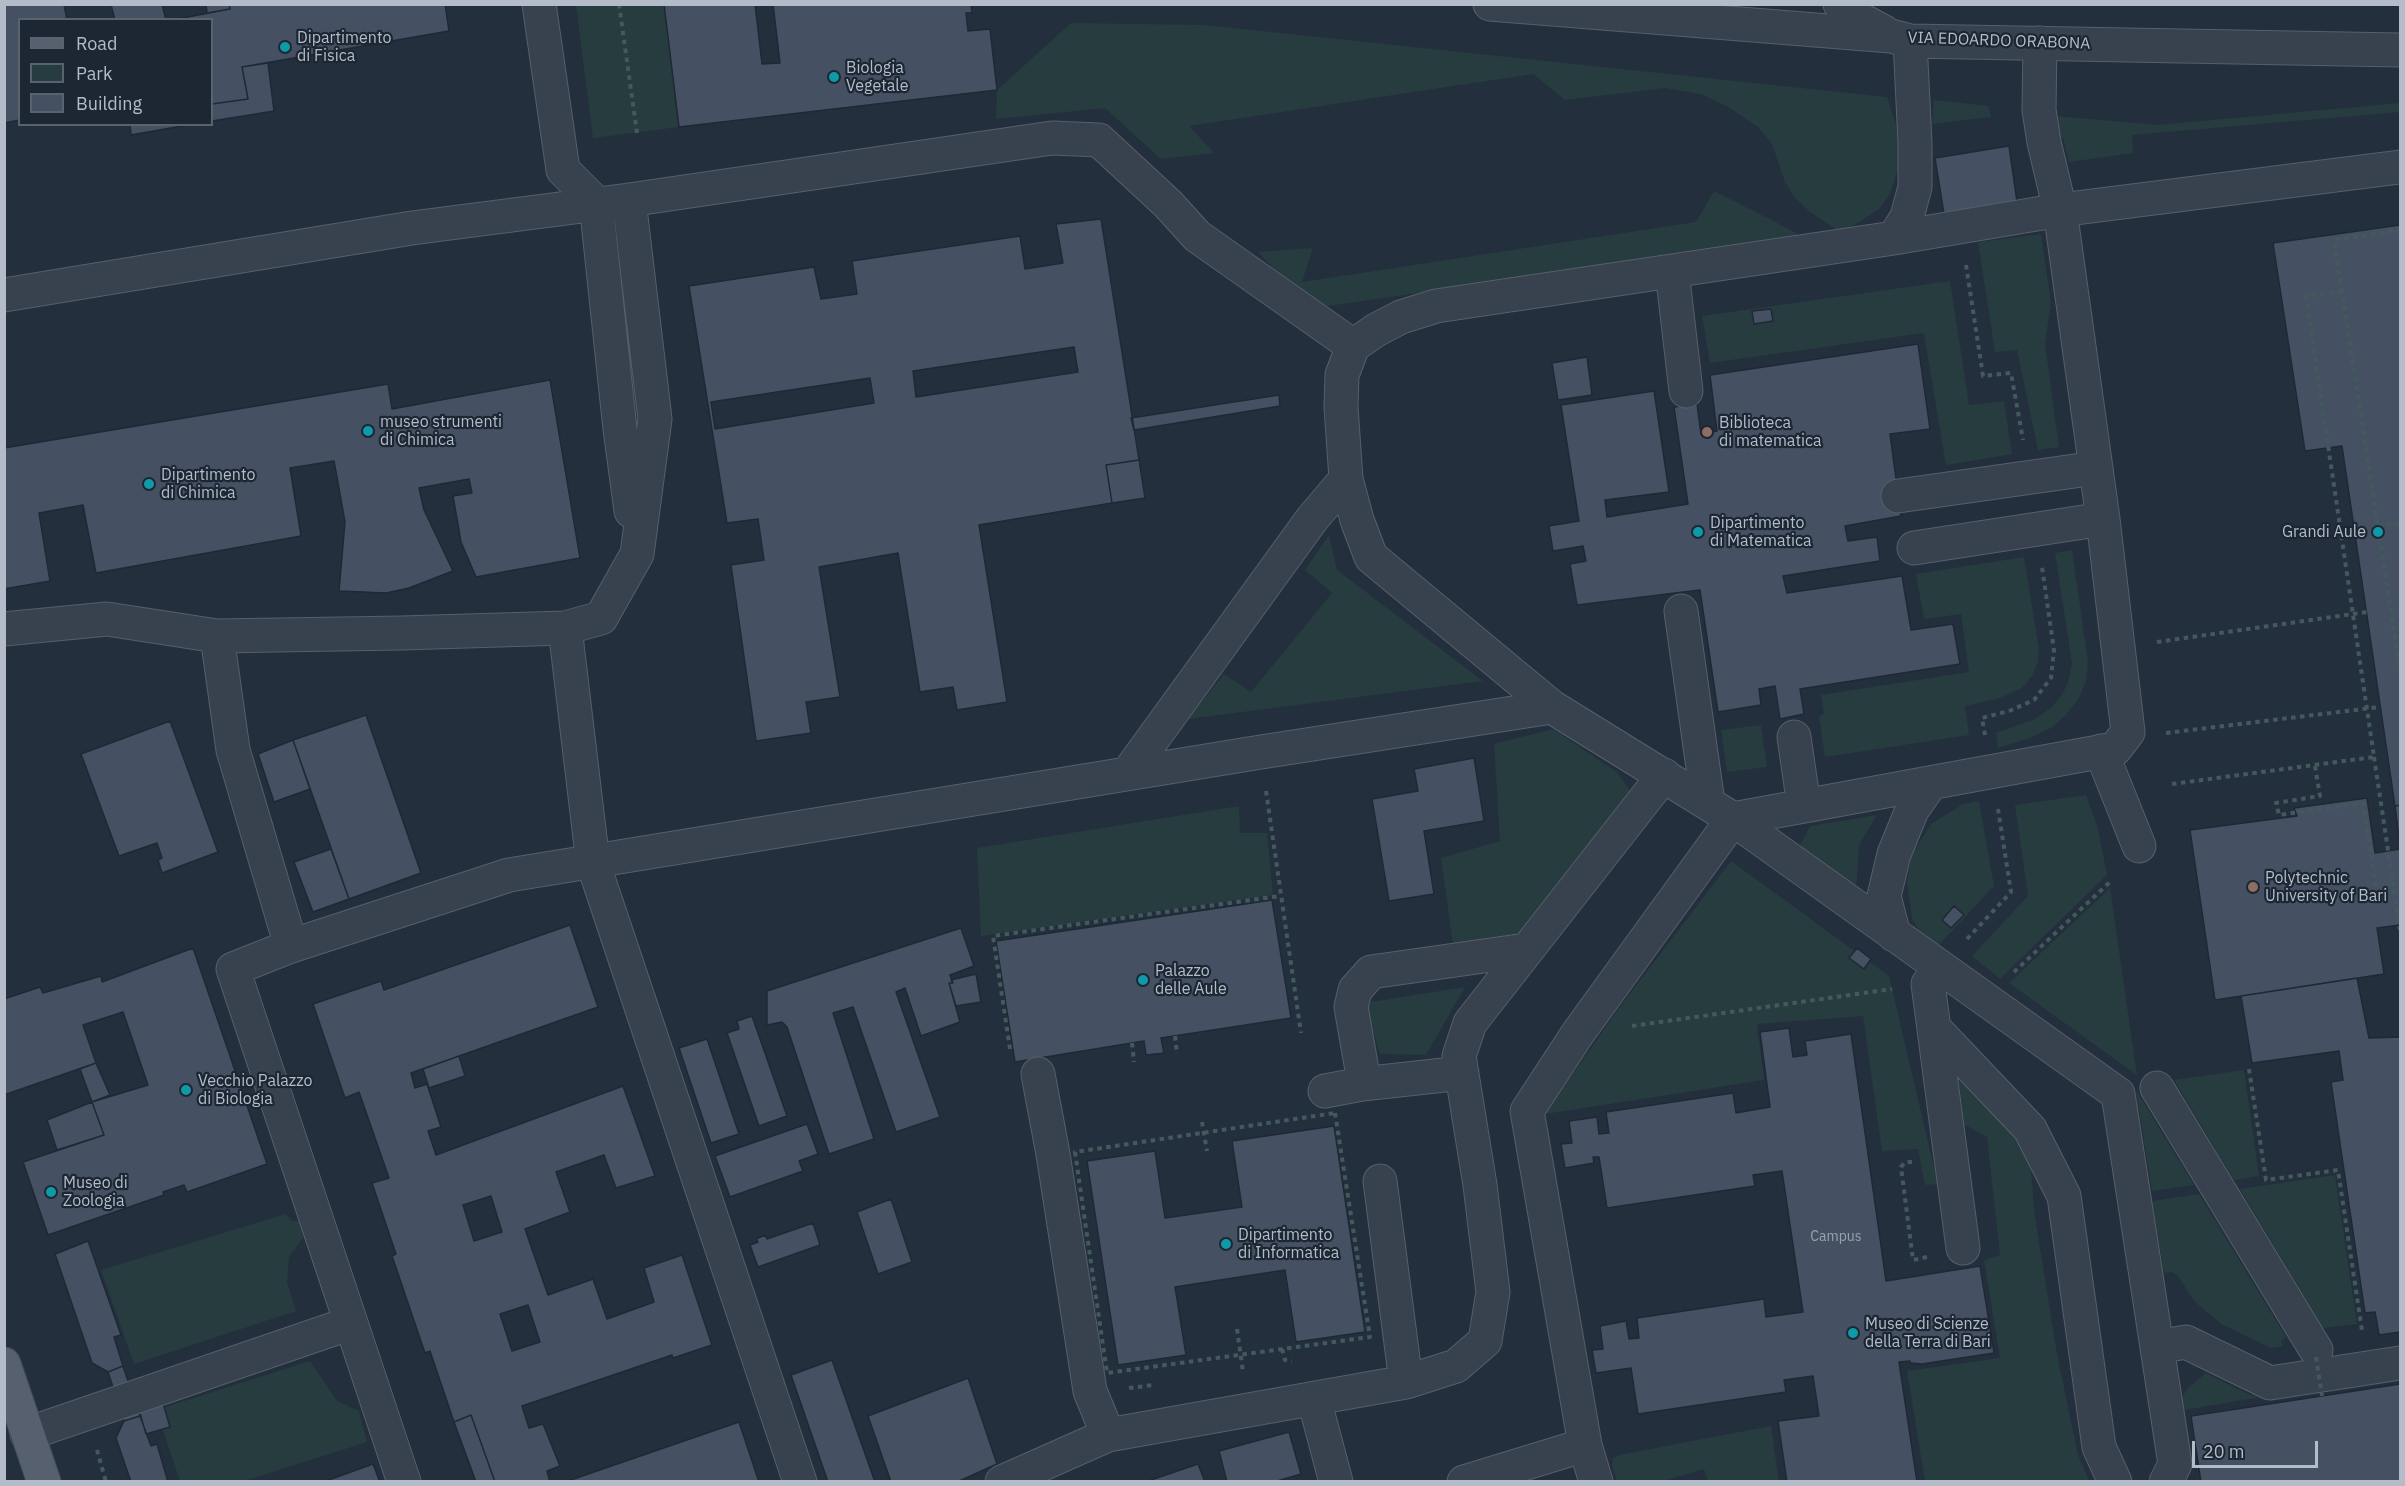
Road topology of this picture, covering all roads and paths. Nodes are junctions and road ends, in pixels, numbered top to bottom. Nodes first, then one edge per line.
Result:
1 (539, 4) edge
2 (619, 4) edge
3 (1490, 4) edge
4 (1840, 4) edge
5 (1895, 27) edge
6 (2040, 43) junction
7 (2400, 50) edge
8 (637, 134) dead end
9 (2400, 167) edge
10 (629, 200) junction
11 (596, 202) junction
12 (2060, 210) junction
13 (2400, 230) edge
14 (1894, 238) junction
15 (1966, 264) dead end
16 (1672, 271) junction
17 (2342, 292) junction
18 (4, 295) edge
19 (1353, 346) junction
20 (1686, 391) dead end
21 (2023, 441) dead end
22 (2096, 468) junction
23 (1346, 479) junction
24 (1898, 496) dead end
25 (2103, 519) junction
26 (2400, 523) edge
27 (2378, 526) junction
28 (1914, 548) dead end
29 (637, 554) junction
30 (2042, 565) dead end
31 (1681, 611) dead end
32 (2367, 612) dead end
33 (565, 628) junction
34 (4, 629) edge
35 (217, 636) junction
36 (2117, 647) junction
37 (2400, 670) edge
38 (1552, 707) junction
39 (2380, 707) dead end
40 (2165, 733) dead end
41 (1794, 736) dead end
42 (1986, 741) dead end
43 (2101, 751) junction
44 (1261, 752) junction
45 (2374, 757) junction
46 (2315, 766) junction
47 (1128, 773) junction
48 (1664, 775) junction
49 (1931, 783) junction
50 (2172, 784) dead end
51 (1997, 802) dead end
52 (1804, 806) junction
53 (1720, 811) junction
54 (2139, 846) dead end
55 (593, 863) junction
56 (2112, 880) dead end
57 (2399, 892) edge
58 (1280, 896) junction
59 (2400, 930) edge
60 (1894, 935) junction
61 (1963, 942) dead end
62 (291, 946) junction
63 (1526, 950) junction
64 (1934, 976) junction
65 (2007, 978) dead end
66 (1934, 1028) junction
67 (1301, 1033) dead end
68 (1578, 1033) junction
69 (1175, 1036) dead end
70 (1132, 1043) dead end
71 (1178, 1054) dead end
72 (1134, 1062) dead end
73 (1025, 1066) joint
74 (2249, 1070) dead end
75 (1462, 1072) junction
76 (1362, 1084) junction
77 (2157, 1088) dead end
78 (1325, 1090) dead end
79 (1202, 1122) dead end
80 (1204, 1132) junction
81 (1207, 1151) dead end
82 (1916, 1167) dead end
83 (1380, 1181) dead end
84 (1963, 1248) dead end
85 (1930, 1257) dead end
86 (351, 1323) junction
87 (2362, 1332) dead end
88 (2157, 1347) junction
89 (2316, 1354) joint
90 (2400, 1363) edge
91 (4, 1364) edge
92 (1254, 1373) dead end
93 (1243, 1375) dead end
94 (1406, 1382) junction
95 (1155, 1385) dead end
96 (1122, 1388) dead end
97 (2322, 1396) dead end
98 (1314, 1399) junction
99 (11, 1402) edge
100 (27, 1434) junction
101 (1108, 1435) junction
102 (1585, 1445) junction
103 (44, 1482) edge
104 (404, 1482) edge
105 (800, 1482) edge
106 (1002, 1482) edge
107 (1336, 1482) edge
108 (1464, 1482) edge
109 (1596, 1482) edge
110 (2115, 1482) edge
111 (2166, 1482) edge

1 - 11 street
2 - 8 path
3 - 5 street, VIA EDOARDO ORABONA
4 - 5 street
5 - 6 street, VIA EDOARDO ORABONA
5 - 14 street
6 - 7 street, VIA EDOARDO ORABONA
6 - 12 street
9 - 12 street
10 - 11 street
10 - 19 street
10 - 29 street
11 - 18 street
11 - 29 street
12 - 14 street
12 - 22 street
13 - 17 path
14 - 16 street
15 - 21 path
16 - 19 street
16 - 20 street
17 - 27 path
17 - 45 path
19 - 23 street
22 - 24 street
22 - 25 street
23 - 38 street
23 - 47 street
25 - 28 street
25 - 36 street
26 - 27 path
27 - 37 path
29 - 33 street
30 - 42 path
31 - 53 street
32 - 36 path
33 - 35 street
33 - 55 street
34 - 35 street
35 - 62 street
36 - 43 street
38 - 44 street
38 - 48 street
39 - 40 path
41 - 52 street
43 - 49 street
43 - 54 street
44 - 47 street
44 - 58 path
45 - 46 path
45 - 57 path
46 - 50 path
46 - 57 path
47 - 55 street
48 - 53 street
48 - 63 street
49 - 52 street
49 - 60 street
51 - 61 path
52 - 53 street
53 - 60 street
53 - 68 street
55 - 62 street
55 - 105 street
56 - 65 path
57 - 59 path
58 - 67 path
58 - 73 path
60 - 64 street
62 - 86 street
63 - 75 street
63 - 76 street
64 - 66 street
64 - 68 path
64 - 88 street
66 - 84 street
66 - 110 street
68 - 102 street
69 - 71 path
70 - 72 path
73 - 101 street
74 - 87 path
75 - 76 street
75 - 94 street
76 - 78 street
77 - 89 street
79 - 80 path
80 - 80 path
80 - 81 path
82 - 85 path
83 - 94 street
86 - 100 street
86 - 104 street
88 - 90 street
88 - 111 street
89 - 97 path, bridge
91 - 99 main road
92 - 93 path
94 - 98 street
95 - 96 path
98 - 101 street
98 - 107 street
99 - 100 main road
100 - 103 main road
101 - 106 street
102 - 108 street
102 - 109 street

